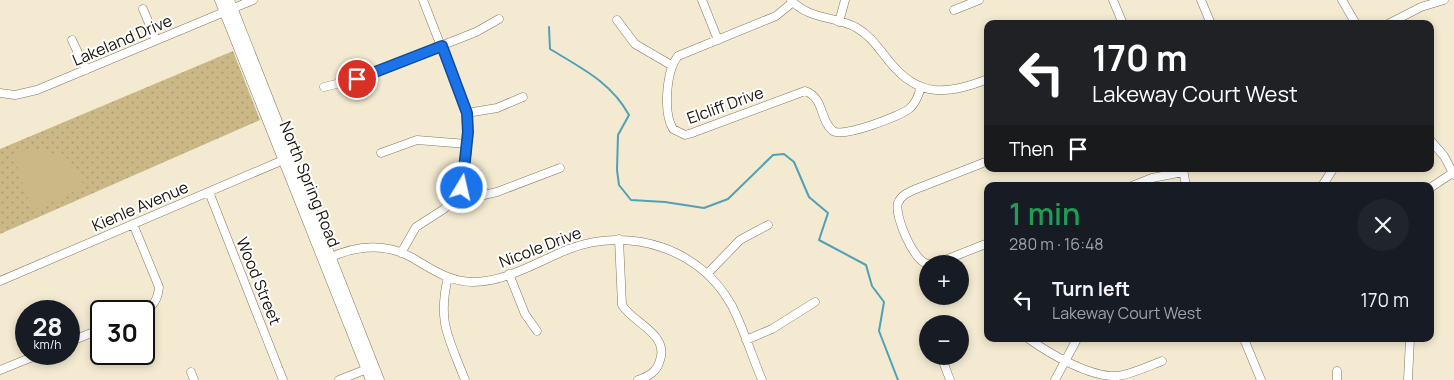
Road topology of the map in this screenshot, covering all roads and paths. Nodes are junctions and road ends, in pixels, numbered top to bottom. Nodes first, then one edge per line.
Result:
1 (220, 0) edge
2 (253, 0) edge
3 (424, 0) edge
4 (702, 0) edge
5 (845, 0) edge
6 (979, 0) edge
7 (1113, 0) edge
8 (1201, 0) edge
9 (1342, 0) edge
10 (1444, 0) edge
11 (792, 1) edge
12 (1419, 3) edge
13 (228, 6) edge
14 (143, 9) dead end
15 (954, 10) dead end
16 (499, 19) dead end
17 (617, 20) dead end
18 (1121, 20) edge
19 (1210, 20) edge
20 (1354, 20) edge
21 (1394, 20) edge
22 (839, 22) junction
23 (72, 40) dead end
24 (156, 40) junction
25 (718, 40) junction
26 (442, 46) junction
27 (671, 66) junction
28 (86, 70) junction
29 (984, 80) edge
30 (324, 87) dead end
31 (921, 87) junction
32 (0, 93) edge
33 (523, 97) dead end
34 (467, 113) junction
35 (467, 144) junction
36 (1434, 145) edge
37 (381, 153) dead end
38 (287, 158) junction
39 (984, 163) edge
40 (560, 168) dead end
41 (1175, 172) edge
42 (1454, 173) edge
43 (1142, 182) edge
44 (1434, 186) edge
45 (462, 188) junction
46 (209, 192) junction
47 (133, 224) junction
48 (768, 225) dead end
49 (619, 239) junction
50 (984, 246) edge
51 (401, 253) junction
52 (959, 255) edge
53 (327, 259) junction
54 (919, 260) edge
55 (509, 274) junction
56 (707, 274) junction
57 (448, 277) junction
58 (0, 281) edge
59 (155, 301) edge
60 (815, 302) dead end
61 (537, 331) dead end
62 (746, 340) junction
63 (1035, 342) edge
64 (1075, 342) edge
65 (1245, 342) edge
66 (1410, 342) edge
67 (1066, 359) junction
68 (1162, 360) dead end
69 (15, 364) edge
70 (944, 365) edge
71 (370, 367) junction
72 (0, 370) edge
73 (1337, 371) dead end
74 (283, 380) edge
75 (339, 380) edge
76 (371, 380) edge
77 (379, 380) edge
78 (466, 380) edge
79 (638, 380) edge
80 (762, 380) edge
81 (950, 380) edge
82 (1054, 380) edge
83 (1261, 380) edge
84 (1337, 380) edge
85 (1408, 380) edge

1 - 13 main road, North Spring Road
2 - 13 street, Lakeland Drive
3 - 26 street
4 - 25 street
5 - 22 street
6 - 15 street
7 - 18 street
8 - 19 street
9 - 20 street
10 - 12 street
11 - 22 street
11 - 25 street
12 - 21 street
13 - 24 street, Lakeland Drive
13 - 38 main road, North Spring Road
14 - 24 street
16 - 26 street
17 - 27 street
22 - 31 street
23 - 28 street
24 - 28 street, Lakeland Drive
25 - 27 street
26 - 30 street
26 - 34 street
27 - 31 street, Elcliff Drive
28 - 32 street, Lakeland Drive
29 - 31 street
33 - 34 street
34 - 35 street
35 - 37 street
35 - 45 street
36 - 42 street
38 - 46 street, Kienle Avenue
38 - 53 main road, North Spring Road
39 - 54 street
40 - 45 street
41 - 43 street
42 - 44 street
45 - 51 street
46 - 47 street, Kienle Avenue
46 - 74 street, Wood Street
47 - 58 street, Kienle Avenue
47 - 59 street
48 - 56 street
49 - 55 street, Nicole Drive
49 - 56 street, Nicole Drive
49 - 79 street
50 - 52 street
51 - 53 street, Nicole Drive
51 - 57 street, Nicole Drive
53 - 71 main road, North Spring Road
55 - 57 street, Nicole Drive
55 - 61 street
56 - 62 street, Nicole Drive
57 - 78 street
60 - 62 street
62 - 80 street, Nicole Drive
63 - 67 street
64 - 67 street
65 - 83 street
66 - 85 street
67 - 68 street
67 - 82 street
69 - 72 street
70 - 81 street
71 - 75 street
71 - 76 main road, North Spring Road
71 - 77 main road, North Spring Road
73 - 84 street

